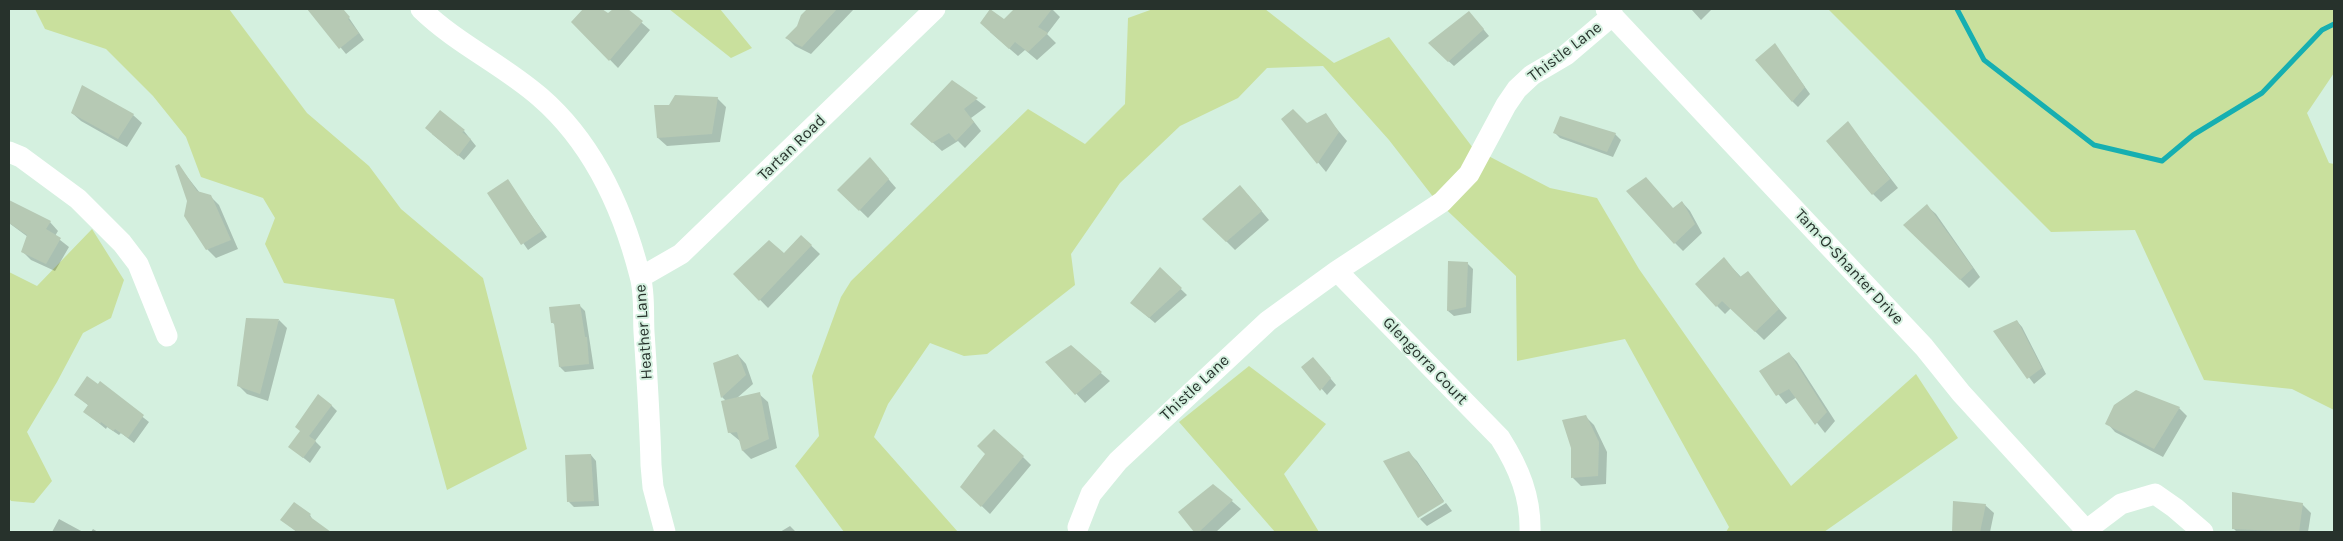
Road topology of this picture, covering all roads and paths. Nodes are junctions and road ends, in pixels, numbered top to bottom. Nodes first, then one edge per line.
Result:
1 (421, 9) edge
2 (936, 9) edge
3 (1610, 12) edge
4 (9, 152) edge
5 (1336, 271) junction
6 (641, 277) junction
7 (167, 336) dead end
8 (1078, 527) dead end
9 (2085, 531) edge
10 (665, 532) edge
11 (1530, 532) edge
12 (2203, 532) edge

1 - 6 street, Heather Lane
2 - 6 street, Tartan Road
3 - 5 street, Thistle Lane
3 - 9 street, Tam-O-Shanter Drive
4 - 7 street
5 - 8 street, Thistle Lane
5 - 11 street, Glengorra Court
6 - 10 street, Heather Lane
9 - 12 street

